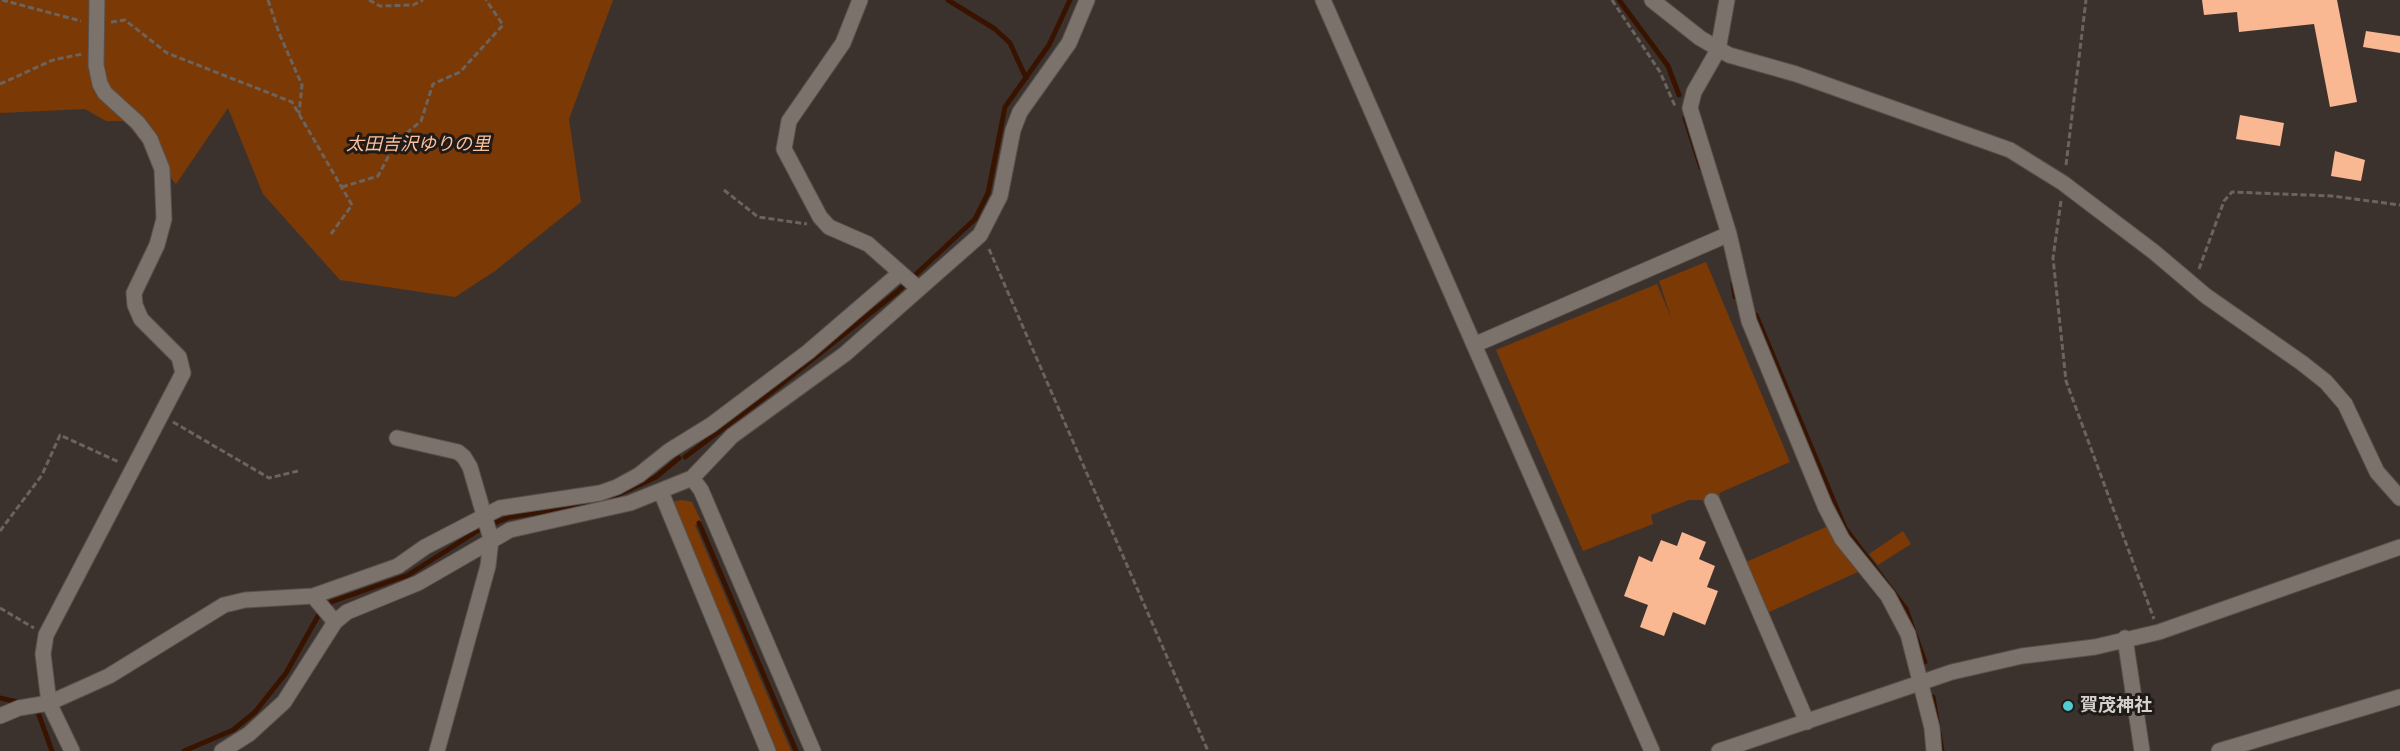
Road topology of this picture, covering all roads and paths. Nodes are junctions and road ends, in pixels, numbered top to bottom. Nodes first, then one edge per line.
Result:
1 (2, 0) edge
2 (97, 0) edge
3 (268, 0) edge
4 (369, 0) edge
5 (423, 0) edge
6 (486, 0) edge
7 (860, 0) edge
8 (1087, 0) edge
9 (1323, 0) edge
10 (1612, 0) edge
11 (1652, 0) edge
12 (1727, 0) edge
13 (2086, 0) edge
14 (96, 24) junction
15 (1718, 50) junction
16 (96, 52) junction
17 (0, 84) edge
18 (1690, 108) junction
19 (299, 114) junction
20 (2064, 183) junction
21 (342, 188) junction
22 (724, 190) dead end
23 (2400, 205) edge
24 (829, 227) junction
25 (331, 234) dead end
26 (1729, 234) junction
27 (980, 235) junction
28 (901, 273) junction
29 (2191, 281) junction
30 (919, 289) junction
31 (1474, 345) junction
32 (161, 415) junction
33 (397, 438) dead end
34 (133, 468) junction
35 (298, 471) dead end
36 (692, 478) junction
37 (661, 492) junction
38 (2400, 498) edge
39 (1712, 501) dead end
40 (488, 528) junction
41 (0, 531) edge
42 (2400, 547) edge
43 (0, 608) edge
44 (324, 609) junction
45 (2159, 632) junction
46 (46, 635) junction
47 (2125, 638) junction
48 (1921, 682) junction
49 (2400, 697) edge
50 (49, 703) junction
51 (0, 716) edge
52 (1807, 722) junction
53 (72, 751) edge
54 (222, 751) edge
55 (437, 751) edge
56 (768, 751) edge
57 (813, 751) edge
58 (1208, 751) edge
59 (1652, 751) edge
60 (1719, 751) edge
61 (1934, 751) edge
62 (2142, 751) edge
63 (2219, 751) edge

1 - 14 path
2 - 14 street
3 - 19 path
4 - 5 path
6 - 21 path
7 - 24 street
8 - 27 street
9 - 31 street
10 - 18 path
11 - 15 street
12 - 15 street
13 - 20 path
14 - 16 street
14 - 19 path
15 - 18 street
15 - 20 street
16 - 17 path
16 - 32 street
18 - 26 street
19 - 21 path
20 - 29 street
20 - 45 path
21 - 25 path
22 - 24 path
23 - 29 path
24 - 28 street
26 - 31 street
26 - 48 street
27 - 30 street
27 - 58 path
28 - 30 street
28 - 40 street
29 - 38 street
30 - 36 street
31 - 59 street
32 - 34 street
32 - 35 path
33 - 40 street
34 - 41 path
34 - 46 street
36 - 37 street
36 - 57 street
37 - 40 street
37 - 56 street
39 - 52 street
40 - 44 street
40 - 44 street
40 - 55 street
42 - 45 street
43 - 46 path
44 - 50 street
44 - 54 street
45 - 47 street
46 - 50 street
47 - 48 street
47 - 62 street
48 - 52 street
48 - 61 street
49 - 63 street
50 - 51 street
50 - 53 street
52 - 60 street

